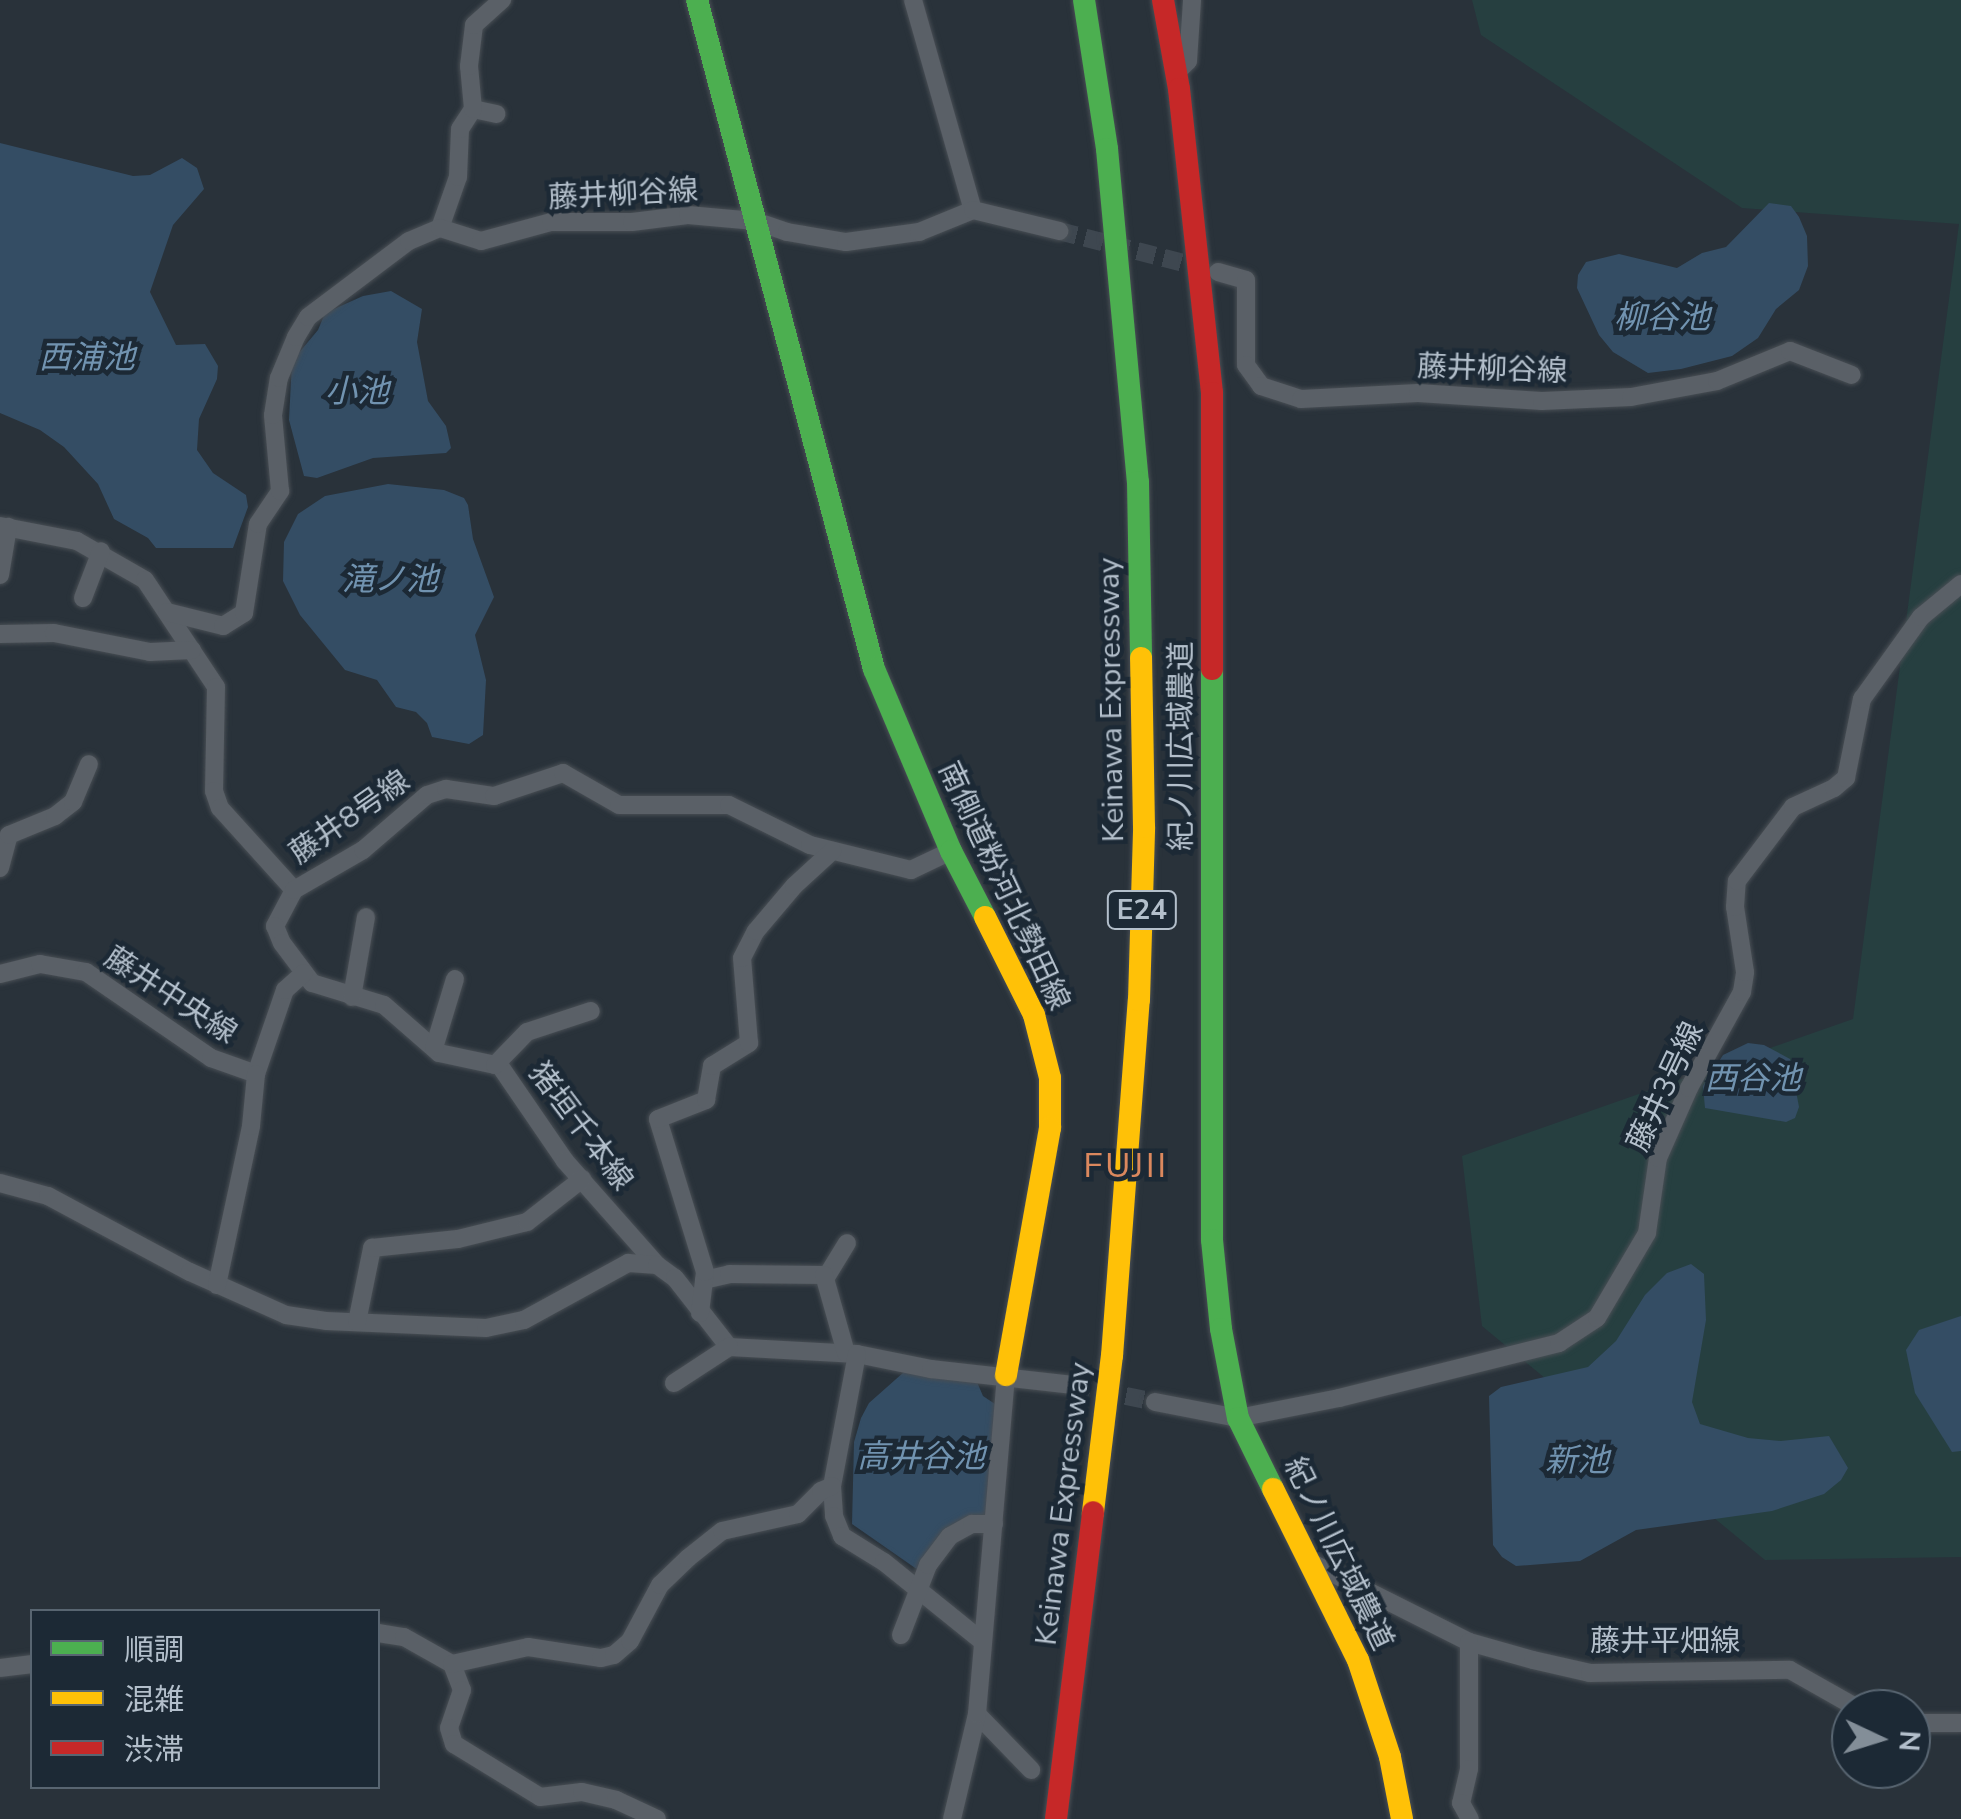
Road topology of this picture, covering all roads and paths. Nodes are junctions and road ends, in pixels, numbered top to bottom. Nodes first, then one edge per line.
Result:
1 (502, 0) edge
2 (697, 0) edge
3 (914, 0) edge
4 (1084, 0) edge
5 (1164, 0) edge
6 (1192, 0) edge
7 (1176, 73) junction
8 (473, 109) junction
9 (496, 114) dead end
10 (973, 210) junction
11 (755, 221) junction
12 (440, 228) junction
13 (1058, 231) tunnel mouth
14 (1218, 272) tunnel mouth
15 (1852, 375) dead end
16 (4, 527) edge
17 (101, 551) junction
18 (0, 575) edge
19 (1961, 584) edge
20 (83, 598) dead end
21 (167, 612) junction
22 (0, 634) edge
23 (192, 650) junction
24 (89, 764) dead end
25 (832, 851) junction
26 (951, 851) junction
27 (0, 868) edge
28 (294, 890) junction
29 (366, 917) dead end
30 (304, 973) junction
31 (0, 974) edge
32 (455, 979) dead end
33 (352, 996) junction
34 (592, 1012) dead end
35 (766, 1043) dead end
36 (434, 1048) junction
37 (743, 1048) junction
38 (495, 1065) junction
39 (256, 1074) junction
40 (582, 1180) junction
41 (0, 1183) edge
42 (847, 1242) dead end
43 (657, 1265) junction
44 (825, 1279) junction
45 (704, 1280) junction
46 (217, 1285) junction
47 (700, 1313) junction
48 (357, 1322) junction
49 (729, 1347) junction
50 (852, 1354) junction
51 (1006, 1375) junction
52 (674, 1383) dead end
53 (1073, 1386) tunnel mouth
54 (1155, 1402) tunnel mouth
55 (1238, 1418) junction
56 (832, 1486) junction
57 (994, 1524) junction
58 (1305, 1560) junction
59 (917, 1592) junction
60 (380, 1633) edge
61 (901, 1635) dead end
62 (984, 1642) junction
63 (1470, 1642) junction
64 (30, 1664) edge
65 (452, 1664) junction
66 (0, 1668) edge
67 (1566, 1668) junction
68 (1585, 1683) dead end
69 (1831, 1694) edge
70 (977, 1714) junction
71 (1931, 1722) edge
72 (1961, 1723) edge
73 (1031, 1770) dead end
74 (656, 1819) edge
75 (952, 1819) edge
76 (1056, 1819) edge
77 (1402, 1819) edge
78 (1470, 1819) edge

1 - 8 street
2 - 11 main road, 南側道粉河北勢田線
3 - 10 street
4 - 76 main road, Keinawa Expressway / E24
5 - 7 main road, 紀ノ川広域農道
6 - 7 street
7 - 55 main road, 紀ノ川広域農道
8 - 9 street
8 - 12 street
10 - 11 street, 藤井柳谷線
10 - 13 street
11 - 12 street, 藤井柳谷線
11 - 26 main road, 南側道粉河北勢田線
12 - 21 street
14 - 15 street, 藤井柳谷線
16 - 17 street
16 - 18 street
17 - 20 street
17 - 21 street
19 - 55 street, 藤井3号線
21 - 23 street
22 - 23 street
23 - 28 street
24 - 27 street
25 - 26 street, 藤井8号線
25 - 28 street, 藤井8号線
25 - 37 street
26 - 51 main road, 南側道粉河北勢田線
28 - 30 street
29 - 33 street
30 - 33 street, 猪垣千本線
30 - 39 street, 藤井中央線
31 - 39 street, 藤井中央線
32 - 36 street
33 - 36 street, 猪垣千本線
34 - 38 street
35 - 37 street
36 - 38 street, 猪垣千本線
37 - 45 street
38 - 40 street, 猪垣千本線
39 - 46 street
40 - 43 street, 猪垣千本線
40 - 48 street
41 - 46 street
42 - 44 street
43 - 47 street, 猪垣千本線
43 - 48 street
44 - 45 street
44 - 50 street
45 - 47 street
46 - 48 street
47 - 49 street, 猪垣千本線
49 - 50 street
49 - 52 street
50 - 51 street
50 - 56 street
51 - 53 street
51 - 57 street, 南側道粉河北勢田線
54 - 55 street
55 - 58 main road, 紀ノ川広域農道
56 - 59 street
56 - 65 street
57 - 59 street
57 - 62 street, 南側道粉河北勢田線
58 - 63 street, 藤井平畑線
58 - 77 main road, 紀ノ川広域農道
59 - 61 street
59 - 62 street
60 - 65 street
62 - 70 street, 南側道粉河北勢田線
63 - 67 street, 藤井平畑線
63 - 78 street
64 - 66 street
65 - 74 street
67 - 68 street
67 - 69 street, 藤井平畑線
70 - 73 street
70 - 75 street, 南側道粉河北勢田線
71 - 72 street

